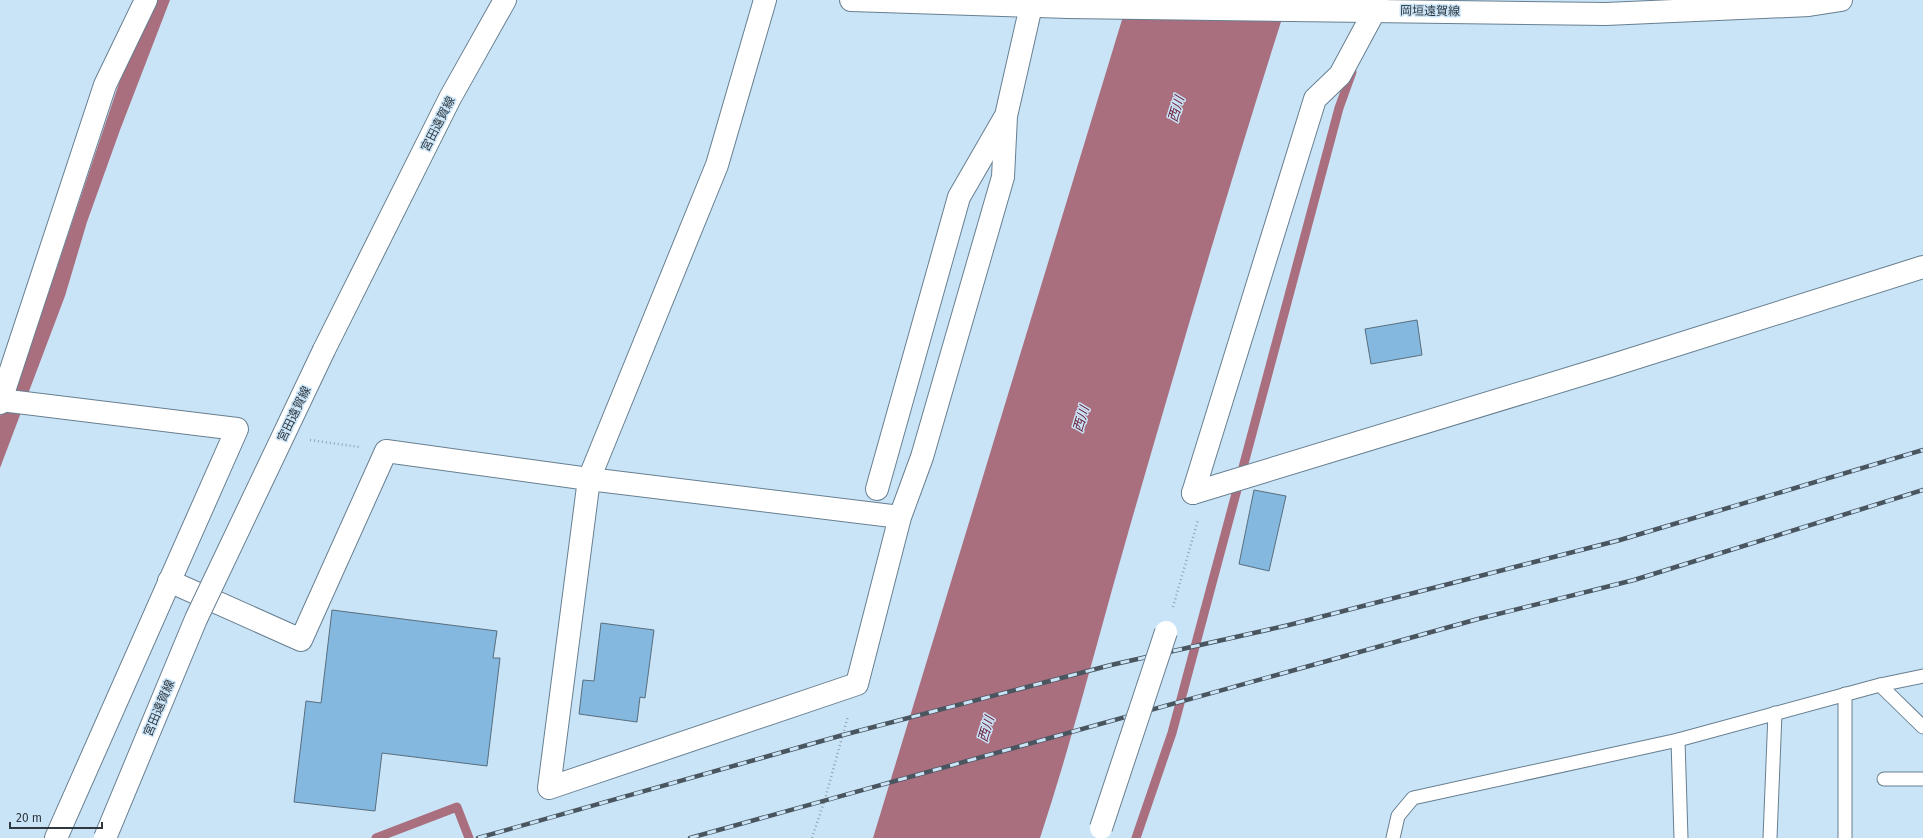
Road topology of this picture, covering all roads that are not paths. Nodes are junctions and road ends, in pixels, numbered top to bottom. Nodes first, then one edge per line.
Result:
1 (146, 0) edge
2 (505, 0) edge
3 (765, 0) edge
4 (851, 0) edge
5 (1841, 0) edge
6 (1032, 3) edge
7 (1376, 5) edge
8 (1506, 6) edge
9 (1006, 116) junction
10 (1923, 267) edge
11 (0, 401) edge
12 (589, 478) junction
13 (877, 489) dead end
14 (900, 517) junction
15 (169, 581) junction
16 (1166, 632) road end
17 (1923, 676) edge
18 (1880, 685) junction
19 (1845, 694) junction
20 (1775, 713) junction
21 (1923, 727) edge
22 (1678, 740) junction
23 (1884, 779) dead end
24 (1923, 779) edge
25 (1101, 828) dead end
26 (56, 838) edge
27 (104, 838) edge
28 (1393, 838) edge
29 (1681, 838) edge
30 (1770, 838) edge
31 (1845, 838) edge

1 - 11 street
2 - 27 street, 宮田遠賀線, bridge
3 - 12 street
4 - 6 street, 岡垣遠賀線
5 - 8 street, 岡垣遠賀線
6 - 7 street, 岡垣遠賀線
6 - 9 street
7 - 8 street, 岡垣遠賀線
7 - 10 street
9 - 13 street
9 - 14 street
11 - 15 street
12 - 14 street
12 - 14 street
12 - 15 street
15 - 26 street
16 - 25 street, bridge
17 - 18 lane
18 - 19 lane
18 - 21 lane
19 - 20 lane
19 - 31 lane
20 - 22 lane
20 - 30 lane
22 - 28 lane
22 - 29 lane
23 - 24 lane

